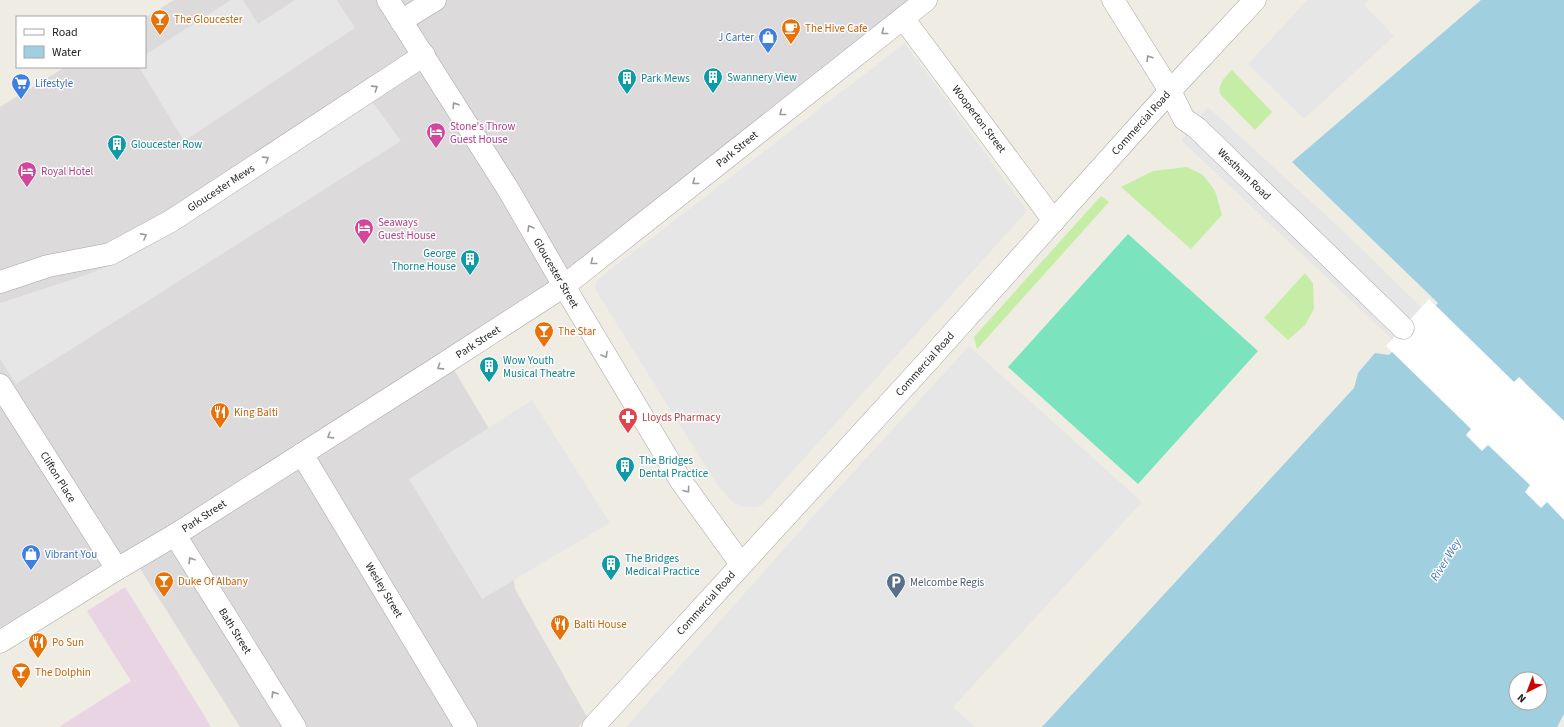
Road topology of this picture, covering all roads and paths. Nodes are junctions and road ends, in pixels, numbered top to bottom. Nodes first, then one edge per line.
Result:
1 (388, 0) edge
2 (435, 0) edge
3 (926, 0) edge
4 (1113, 0) edge
5 (1255, 0) edge
6 (903, 18) junction
7 (401, 21) junction
8 (424, 55) junction
9 (1170, 91) junction
10 (1054, 222) junction
11 (0, 282) edge
12 (564, 286) junction
13 (1403, 328) dead end
14 (0, 385) edge
15 (302, 454) junction
16 (175, 534) junction
17 (741, 564) junction
18 (117, 569) junction
19 (0, 642) edge
20 (294, 727) edge
21 (466, 727) edge
22 (593, 727) edge

1 - 7 street, Gloucester Street
2 - 7 street
3 - 6 street, Park Street
9 -> 4 street, Westham Road
5 - 9 street, Commercial Road
6 - 10 street, Wooperton Street
6 -> 12 street, Park Street
7 - 8 street, Gloucester Street
11 -> 8 street, Gloucester Mews
12 -> 8 street, Gloucester Street
9 - 10 street, Commercial Road
9 - 13 street, Westham Road
10 - 17 street, Commercial Road
12 -> 15 street, Park Street
12 -> 17 street, Gloucester Street
14 - 18 street, Clifton Place
15 - 16 street, Park Street
15 - 21 street, Wesley Street
16 - 18 street, Park Street
20 -> 16 street, Bath Street
17 - 22 street, Commercial Road
18 - 19 street, Park Street

